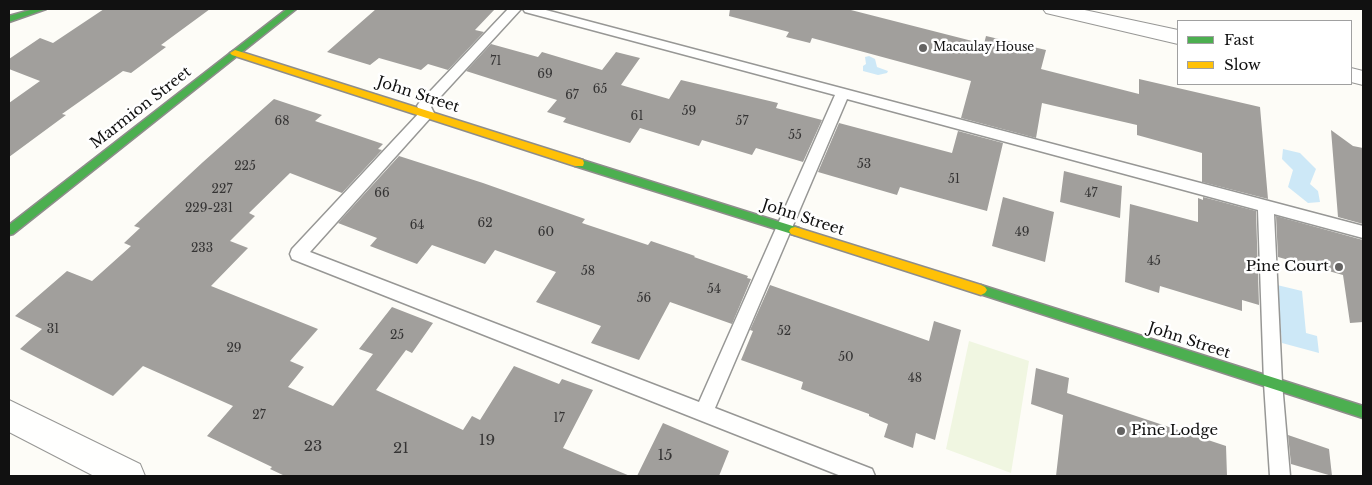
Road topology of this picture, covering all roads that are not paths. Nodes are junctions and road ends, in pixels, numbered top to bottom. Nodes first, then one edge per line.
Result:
1 (42, 9) edge
2 (292, 9) edge
3 (514, 9) edge
4 (529, 9) edge
5 (1053, 9) edge
6 (9, 19) edge
7 (1177, 37) edge
8 (234, 53) junction
9 (843, 92) junction
10 (427, 113) junction
11 (1266, 206) junction
12 (784, 228) junction
13 (9, 231) edge
14 (1363, 232) edge
15 (1273, 383) junction
16 (1363, 412) edge
17 (703, 414) junction
18 (9, 415) edge
19 (128, 476) edge
20 (865, 476) edge
21 (1280, 476) edge

1 - 6 street
2 - 8 street, Marmion Street
3 - 10 lane
4 - 9 lane
5 - 7 street
8 - 10 street, John Street
8 - 13 street, Marmion Street
9 - 11 lane
9 - 12 lane
10 - 12 street, John Street
10 - 17 lane
11 - 14 lane
11 - 15 lane
12 - 15 street, John Street
12 - 17 lane
15 - 16 street, John Street
15 - 21 lane
17 - 20 lane
18 - 19 street

